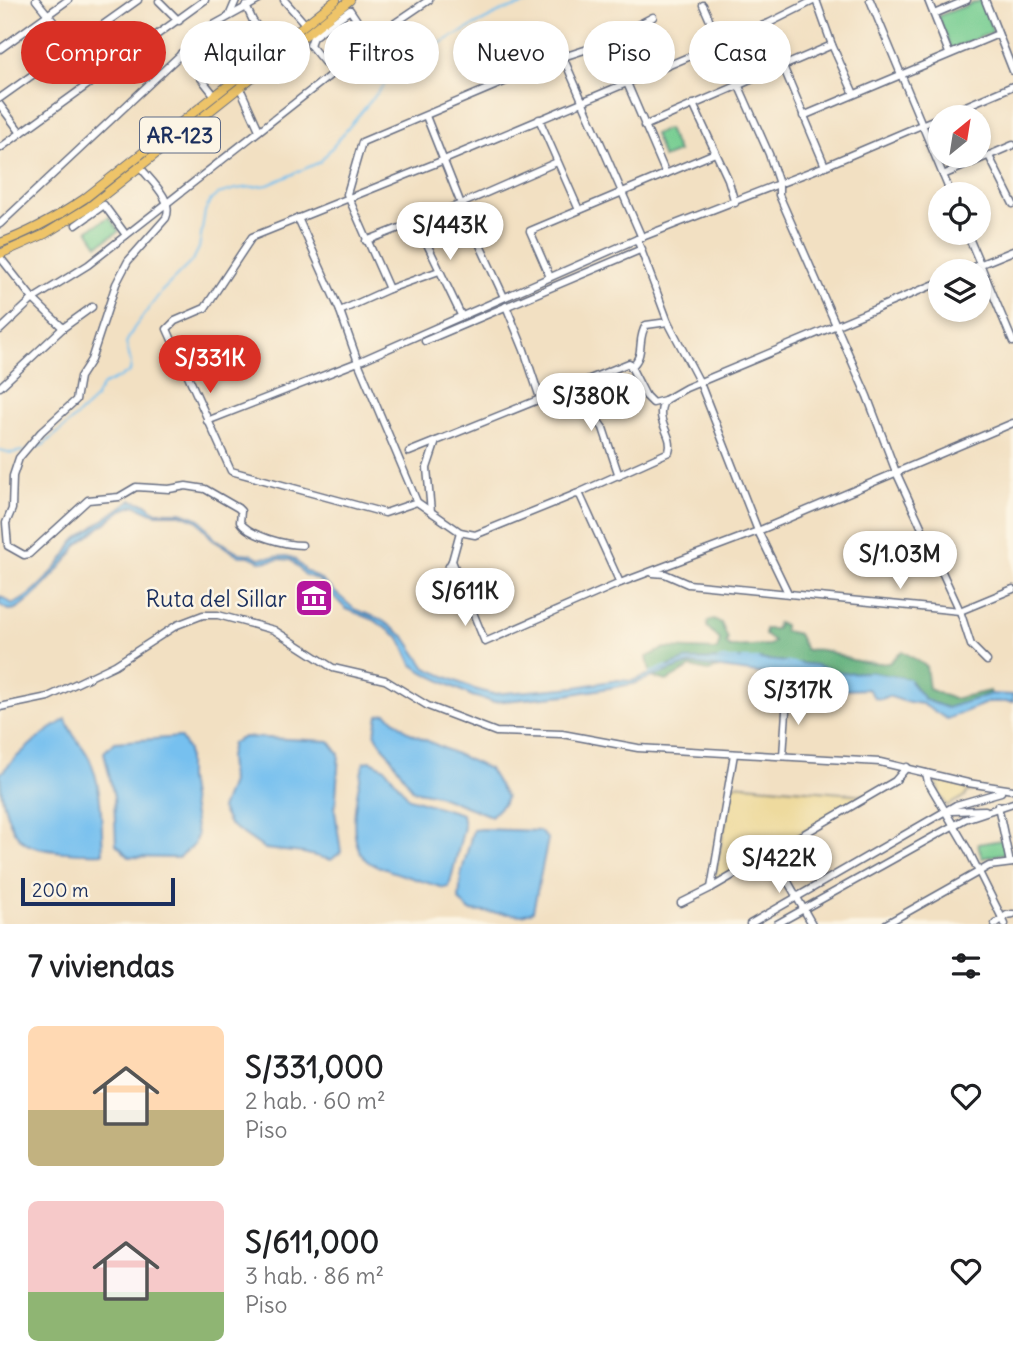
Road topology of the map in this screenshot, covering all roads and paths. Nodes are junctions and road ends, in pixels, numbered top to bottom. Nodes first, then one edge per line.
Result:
1 (36, 0) edge
2 (68, 0) edge
3 (138, 0) edge
4 (205, 0) edge
5 (236, 0) edge
6 (259, 0) edge
7 (284, 0) edge
8 (336, 0) edge
9 (350, 0) edge
10 (429, 0) edge
11 (816, 0) edge
12 (870, 0) edge
13 (928, 0) edge
14 (967, 0) edge
15 (985, 0) edge
16 (156, 1) edge
17 (703, 5) dead end
18 (246, 6) junction
19 (230, 14) junction
20 (934, 14) junction
21 (47, 15) junction
22 (653, 18) dead end
23 (179, 20) junction
24 (52, 21) edge
25 (108, 21) edge
26 (219, 21) edge
27 (253, 21) edge
28 (302, 21) edge
29 (329, 21) edge
30 (357, 21) edge
31 (398, 21) edge
32 (711, 21) edge
33 (773, 21) edge
34 (324, 24) edge
35 (166, 29) edge
36 (310, 31) junction
37 (998, 34) junction
38 (310, 45) edge
39 (832, 45) junction
40 (0, 49) edge
41 (949, 53) junction
42 (180, 54) edge
43 (569, 55) edge
44 (324, 62) edge
45 (791, 63) edge
46 (569, 70) edge
47 (1013, 71) edge
48 (901, 74) junction
49 (324, 80) edge
50 (21, 83) edge
51 (90, 84) edge
52 (206, 84) edge
53 (230, 84) edge
54 (245, 84) edge
55 (500, 84) edge
56 (624, 84) edge
57 (626, 84) edge
58 (736, 84) edge
59 (744, 84) edge
60 (790, 84) edge
61 (1013, 86) edge
62 (737, 87) junction
63 (240, 88) junction
64 (854, 94) junction
65 (215, 96) junction
66 (0, 98) edge
67 (583, 101) junction
68 (693, 104) junction
69 (0, 105) edge
70 (426, 116) junction
71 (803, 116) junction
72 (539, 119) junction
73 (922, 125) junction
74 (644, 126) junction
75 (259, 130) junction
76 (21, 133) junction
77 (1013, 145) edge
78 (0, 148) edge
79 (715, 153) junction
80 (991, 155) edge
81 (991, 159) edge
82 (444, 160) junction
83 (557, 162) junction
84 (825, 166) junction
85 (140, 167) junction
86 (960, 168) edge
87 (666, 174) junction
88 (943, 175) junction
89 (946, 182) edge
90 (779, 184) junction
91 (622, 192) junction
92 (1010, 192) edge
93 (348, 197) junction
94 (111, 199) dead end
95 (167, 202) junction
96 (735, 203) junction
97 (461, 204) junction
98 (1013, 204) edge
99 (104, 205) junction
100 (579, 210) junction
101 (298, 218) junction
102 (416, 221) junction
103 (0, 224) edge
104 (76, 225) dead end
105 (126, 235) junction
106 (640, 238) junction
107 (366, 241) junction
108 (0, 243) edge
109 (642, 250) junction
110 (1013, 251) edge
111 (0, 256) edge
112 (991, 261) edge
113 (439, 271) junction
114 (550, 277) junction
115 (928, 287) edge
116 (389, 289) junction
117 (991, 289) edge
118 (504, 297) junction
119 (33, 299) junction
120 (506, 306) junction
121 (92, 307) dead end
122 (340, 311) junction
123 (461, 315) junction
124 (668, 322) junction
125 (836, 325) junction
126 (1, 327) edge
127 (63, 328) junction
128 (425, 341) dead end
129 (1013, 342) edge
130 (358, 362) junction
131 (631, 367) junction
132 (700, 383) junction
133 (1, 384) edge
134 (573, 386) junction
135 (665, 400) junction
136 (541, 401) junction
137 (207, 421) junction
138 (1013, 423) edge
139 (436, 441) junction
140 (409, 452) dead end
141 (896, 472) junction
142 (619, 476) junction
143 (576, 494) junction
144 (417, 502) junction
145 (431, 512) junction
146 (758, 531) junction
147 (460, 532) junction
148 (302, 545) dead end
149 (452, 561) junction
150 (651, 572) junction
151 (620, 583) junction
152 (1013, 589) edge
153 (788, 593) junction
154 (468, 599) junction
155 (960, 611) junction
156 (987, 661) dead end
157 (787, 697) dead end
158 (0, 707) edge
159 (734, 754) junction
160 (783, 756) junction
161 (906, 767) junction
162 (926, 773) junction
163 (1011, 791) edge
164 (1013, 803) edge
165 (998, 806) junction
166 (988, 810) junction
167 (946, 811) junction
168 (954, 825) junction
169 (771, 852) junction
170 (1012, 863) edge
171 (979, 873) junction
172 (711, 888) junction
173 (797, 898) junction
174 (681, 903) dead end
175 (803, 909) junction
176 (1013, 914) edge
177 (1004, 922) edge
178 (750, 924) edge
179 (777, 924) edge
180 (812, 924) edge
181 (886, 924) edge
182 (995, 924) edge

1 - 21 street
2 - 21 street
3 - 25 street
4 - 23 street
5 - 19 street
6 - 18 street
7 - 28 street
8 - 36 main road, AR-123
9 - 36 main road, AR-123
10 - 31 street
11 - 33 street
11 - 39 street
12 - 48 street
13 - 20 street
14 - 20 street
15 - 37 street
16 - 23 street
17 - 32 street
18 - 19 street
18 - 27 street
19 - 26 street
20 - 41 street
21 - 24 street
21 - 40 street
22 - 43 street
23 - 35 street
29 - 30 street
34 - 36 street
37 - 41 street
37 - 47 street
38 - 44 street
39 - 45 street
39 - 64 street
41 - 48 street
42 - 103 street
46 - 67 street
48 - 64 street
48 - 73 street
49 - 75 street
50 - 66 street
51 - 76 street
52 - 65 street
53 - 65 main road, AR-123
54 - 63 main road, AR-123
55 - 70 street
56 - 67 street
57 - 74 street
58 - 62 street
59 - 62 street
60 - 71 street
61 - 73 street
62 - 68 street
62 - 90 street
63 - 75 street
63 - 85 main road, AR-123
64 - 71 street
65 - 108 main road, AR-123
67 - 72 street
67 - 91 street
68 - 74 street
68 - 79 street
69 - 76 street
70 - 82 street
70 - 93 street
71 - 84 street
72 - 82 street
72 - 83 street
73 - 84 street
73 - 88 street
74 - 87 street
75 - 95 street
76 - 78 street
77 - 80 street
79 - 87 street
79 - 96 street
81 - 92 street
82 - 93 street
82 - 97 street
83 - 97 street
83 - 100 street
84 - 90 street
85 - 95 street
85 - 111 main road, AR-123
86 - 88 street
87 - 91 street
88 - 89 street
90 - 96 street
90 - 125 street
91 - 100 street
91 - 106 street
92 - 98 street
93 - 101 street
93 - 107 street
94 - 99 street
95 - 105 street
95 - 148 street
96 - 106 street
97 - 102 street
97 - 118 street
99 - 104 street
99 - 105 street
100 - 114 street
101 - 122 street
101 - 137 street
102 - 107 street
102 - 113 street
105 - 119 street
106 - 109 street
106 - 114 street
107 - 116 street
109 - 120 street
109 - 124 street
110 - 112 street
111 - 119 street
113 - 116 street
113 - 123 street
114 - 118 street
115 - 125 street
116 - 122 street
117 - 129 street
118 - 123 street
119 - 126 street
119 - 127 street
120 - 128 street
120 - 136 street
121 - 127 street
122 - 130 street
123 - 130 street
124 - 131 street
124 - 132 street
125 - 132 street
125 - 141 street
127 - 133 street
130 - 137 street
130 - 144 street
131 - 134 street
131 - 135 street
132 - 135 street
132 - 146 street
134 - 136 street
134 - 142 street
135 - 142 street
136 - 139 street
137 - 144 street
138 - 141 street
139 - 140 street
139 - 145 street
141 - 146 street
141 - 155 street
142 - 143 street
143 - 147 street
143 - 151 street
144 - 145 street
145 - 147 street
146 - 150 street
146 - 153 street
147 - 149 street
149 - 154 street
149 - 154 street
150 - 151 street
150 - 153 street
151 - 154 street
152 - 155 street
153 - 155 street
155 - 156 street
157 - 160 street
158 - 159 street
159 - 160 street
159 - 172 street
160 - 161 street
161 - 162 street
161 - 169 street
162 - 163 street
162 - 167 street
163 - 167 street
164 - 165 street
165 - 166 street
165 - 170 street
166 - 167 street
166 - 168 street
167 - 168 street
167 - 173 street
168 - 171 street
168 - 175 street
169 - 172 street
169 - 173 street
170 - 171 street
171 - 177 street
171 - 181 street
172 - 174 street
173 - 175 street
173 - 178 street
175 - 179 street
175 - 180 street
176 - 177 street
177 - 182 street

